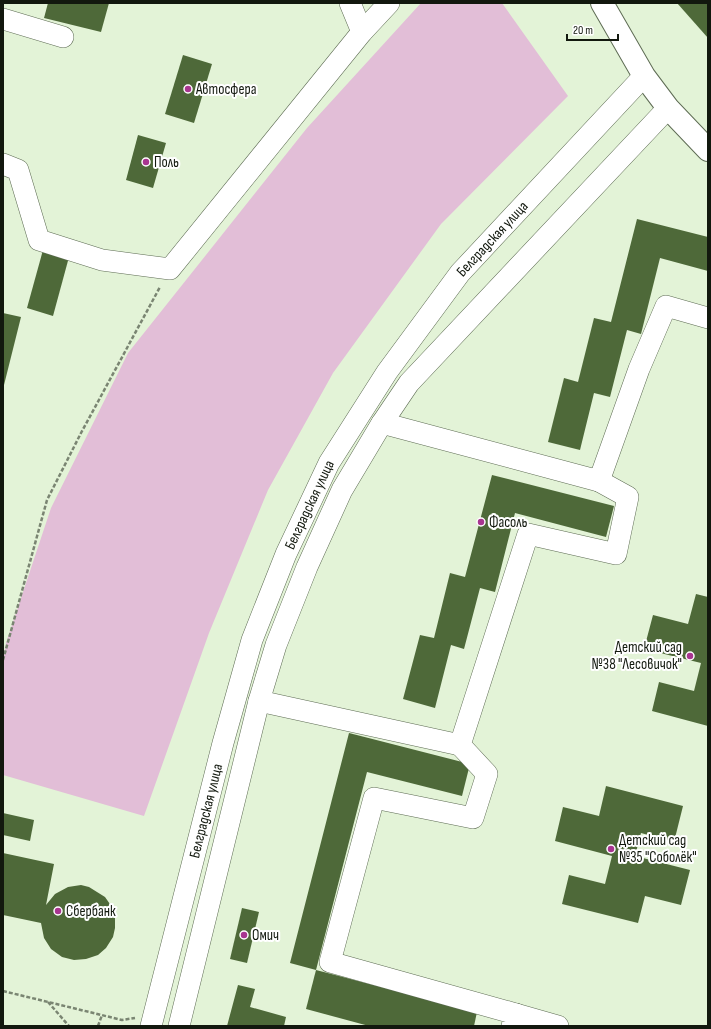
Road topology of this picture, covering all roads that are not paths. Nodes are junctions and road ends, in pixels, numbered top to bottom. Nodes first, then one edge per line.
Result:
1 (350, 3) edge
2 (389, 3) edge
3 (602, 3) edge
4 (3, 19) edge
5 (362, 32) junction
6 (63, 37) dead end
7 (644, 76) junction
8 (668, 108) junction
9 (708, 150) edge
10 (3, 164) edge
11 (708, 318) edge
12 (382, 423) junction
13 (599, 481) junction
14 (259, 700) junction
15 (460, 745) junction
16 (514, 1020) edge
17 (144, 1022) edge
18 (179, 1026) edge
19 (558, 1026) edge

1 - 5 street
2 - 5 street
3 - 7 main road
4 - 6 street
5 - 10 street
7 - 8 main road
7 - 17 street, Белградская улица
8 - 9 main road
8 - 12 street, Белградская улица
11 - 13 street
12 - 13 street
12 - 14 street, Белградская улица
13 - 15 street
14 - 15 street
14 - 18 street, Белградская улица
15 - 16 street
16 - 19 street

